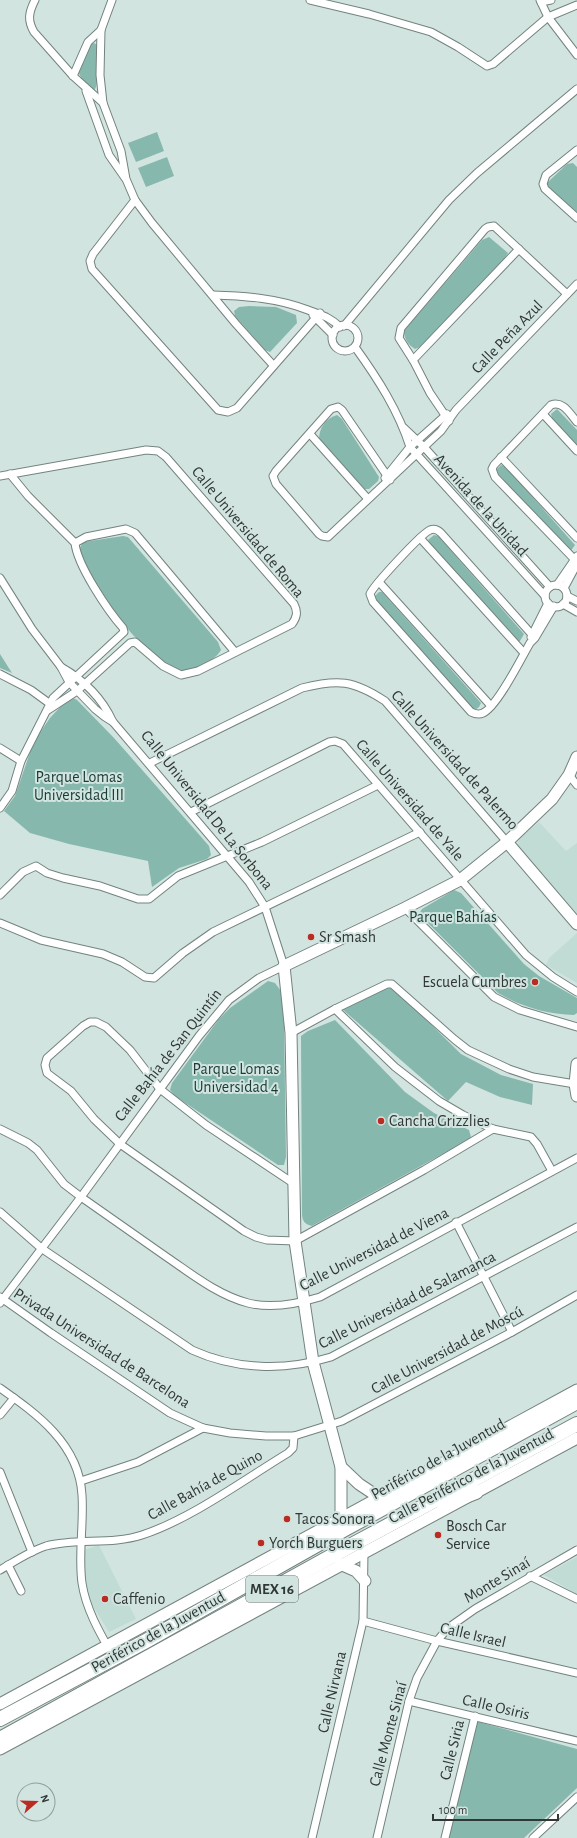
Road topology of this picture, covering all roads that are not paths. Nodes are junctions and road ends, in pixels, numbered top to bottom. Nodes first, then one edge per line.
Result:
1 (35, 0) edge
2 (112, 0) edge
3 (310, 0) edge
4 (551, 0) edge
5 (540, 1) edge
6 (577, 5) edge
7 (548, 17) junction
8 (101, 30) junction
9 (577, 55) edge
10 (73, 76) junction
11 (86, 89) junction
12 (577, 89) edge
13 (103, 103) junction
14 (575, 154) edge
15 (126, 179) junction
16 (135, 200) junction
17 (577, 218) edge
18 (519, 249) junction
19 (577, 284) edge
20 (567, 294) junction
21 (213, 295) junction
22 (318, 316) junction
23 (342, 326) junction
24 (333, 335) junction
25 (354, 347) junction
26 (413, 360) junction
27 (273, 365) junction
28 (543, 414) junction
29 (446, 419) junction
30 (577, 422) edge
31 (404, 428) junction
32 (310, 434) junction
33 (418, 440) junction
34 (424, 447) junction
35 (410, 448) junction
36 (577, 451) edge
37 (416, 454) junction
38 (501, 457) junction
39 (10, 474) junction
40 (0, 476) edge
41 (388, 477) junction
42 (453, 479) junction
43 (445, 487) junction
44 (368, 499) junction
45 (420, 538) junction
46 (577, 538) edge
47 (75, 543) junction
48 (576, 560) edge
49 (0, 578) edge
50 (379, 582) junction
51 (550, 587) junction
52 (563, 590) junction
53 (577, 601) edge
54 (549, 602) junction
55 (563, 604) junction
56 (577, 612) edge
57 (532, 638) junction
58 (235, 652) junction
59 (524, 653) junction
60 (61, 667) junction
61 (0, 674) edge
62 (77, 676) junction
63 (69, 682) junction
64 (84, 683) junction
65 (77, 691) junction
66 (491, 706) junction
67 (51, 707) junction
68 (114, 722) junction
69 (0, 748) edge
70 (577, 757) edge
71 (21, 761) junction
72 (150, 763) junction
73 (569, 775) junction
74 (378, 785) junction
75 (577, 785) edge
76 (0, 808) edge
77 (191, 812) junction
78 (420, 832) junction
79 (507, 842) junction
80 (228, 857) junction
81 (460, 880) junction
82 (0, 895) edge
83 (265, 907) junction
84 (405, 908) junction
85 (0, 923) edge
86 (577, 924) edge
87 (284, 966) junction
88 (577, 992) edge
89 (335, 1009) junction
90 (577, 1027) edge
91 (291, 1033) junction
92 (577, 1064) edge
93 (575, 1084) junction
94 (160, 1089) junction
95 (577, 1096) edge
96 (0, 1129) edge
97 (493, 1129) junction
98 (120, 1144) junction
99 (577, 1158) edge
100 (552, 1171) junction
101 (293, 1183) junction
102 (81, 1197) junction
103 (0, 1212) edge
104 (456, 1222) junction
105 (577, 1227) edge
106 (294, 1241) junction
107 (41, 1248) junction
108 (485, 1277) junction
109 (577, 1295) edge
110 (1, 1300) edge
111 (303, 1302) junction
112 (512, 1332) junction
113 (313, 1362) junction
114 (0, 1388) edge
115 (577, 1390) edge
116 (14, 1398) junction
117 (577, 1402) edge
118 (0, 1415) edge
119 (577, 1424) edge
120 (329, 1426) junction
121 (203, 1428) junction
122 (294, 1436) junction
123 (577, 1438) edge
124 (467, 1450) junction
125 (341, 1467) junction
126 (0, 1472) edge
127 (81, 1481) junction
128 (431, 1482) junction
129 (476, 1492) junction
130 (383, 1503) junction
131 (399, 1520) junction
132 (343, 1524) junction
133 (80, 1541) junction
134 (577, 1550) edge
135 (364, 1551) junction
136 (32, 1552) junction
137 (340, 1564) junction
138 (8, 1565) junction
139 (0, 1570) edge
140 (530, 1576) junction
141 (365, 1581) junction
142 (21, 1591) dead end
143 (577, 1599) edge
144 (363, 1621) junction
145 (437, 1641) junction
146 (110, 1652) junction
147 (577, 1673) edge
148 (409, 1701) junction
149 (0, 1704) edge
150 (475, 1716) junction
151 (0, 1719) edge
152 (0, 1739) edge
153 (577, 1741) edge
154 (0, 1749) edge
155 (577, 1797) edge
156 (312, 1838) edge
157 (377, 1838) edge
158 (444, 1838) edge
159 (533, 1838) edge

1 - 10 street
2 - 8 street
3 - 7 street
4 - 5 street
5 - 7 street
6 - 7 street
7 - 9 street
8 - 10 street
8 - 13 street
10 - 11 street
11 - 13 street
11 - 15 street
12 - 23 street
13 - 15 street
14 - 17 street
15 - 16 street
16 - 21 street
16 - 27 street
18 - 20 street
18 - 26 street
18 - 26 street
19 - 20 street, Calle Peña Azul
20 - 29 street, Calle Peña Azul
21 - 22 street
21 - 27 street
22 - 23 street
22 - 24 street
22 - 27 street
23 - 24 street
23 - 25 street
24 - 25 street
25 - 31 street, Avenida de la Unidad
26 - 29 street
28 - 30 street
28 - 36 street
28 - 38 street
29 - 33 street
29 - 34 street
31 - 33 street, Avenida de la Unidad
31 - 35 street, Avenida de la Unidad
32 - 41 street
32 - 44 street
32 - 44 street
33 - 34 street, Avenida de la Unidad
33 - 35 street
34 - 37 street
34 - 42 street, Avenida de la Unidad
35 - 37 street, Avenida de la Unidad
35 - 41 street
37 - 41 street
37 - 43 street, Avenida de la Unidad
38 - 46 street
38 - 48 street
39 - 40 street
39 - 47 street
39 - 58 street, Calle Universidad de Roma
41 - 44 street
42 - 43 street
42 - 51 street, Avenida de la Unidad
43 - 54 street, Avenida de la Unidad
45 - 50 street
45 - 57 street
45 - 59 street
47 - 58 street
47 - 62 street
48 - 52 street
49 - 60 street, Calle Universidad De La Sorbona
50 - 66 street
50 - 66 street
51 - 52 street
51 - 54 street
52 - 53 street
52 - 55 street
54 - 55 street
54 - 57 street
55 - 56 street
57 - 59 street
58 - 64 street
59 - 66 street
60 - 62 street, Calle Universidad De La Sorbona
60 - 63 street, Calle Universidad De La Sorbona
61 - 67 street
62 - 63 street
62 - 64 street, Calle Universidad De La Sorbona
63 - 65 street, Calle Universidad De La Sorbona
63 - 67 street
64 - 65 street
64 - 68 street, Calle Universidad De La Sorbona
65 - 67 street
65 - 68 street, Calle Universidad De La Sorbona
67 - 71 street
68 - 72 street, Calle Universidad De La Sorbona
69 - 71 street
70 - 73 street, Calle Bahía de San Quintín
71 - 76 street
72 - 77 street, Calle Universidad De La Sorbona
72 - 79 street, Calle Universidad de Palermo
73 - 75 street
73 - 79 street, Calle Bahía de San Quintín
74 - 77 street, Calle Universidad de Yale
74 - 78 street, Calle Universidad de Yale
74 - 80 street
77 - 80 street, Calle Universidad De La Sorbona
78 - 81 street, Calle Universidad de Yale
78 - 83 street
79 - 81 street, Calle Bahía de San Quintín
79 - 86 street, Calle Universidad de Palermo
80 - 82 street
80 - 83 street, Calle Universidad De La Sorbona
81 - 84 street, Calle Bahía de San Quintín
81 - 88 street, Calle Universidad de Yale
83 - 85 street
83 - 87 street, Calle Universidad De La Sorbona
84 - 87 street, Calle Bahía de San Quintín
84 - 90 street
87 - 91 street, Calle Universidad De La Sorbona
87 - 94 street, Calle Bahía de San Quintín
89 - 91 street
89 - 93 street
89 - 97 street
91 - 101 street, Calle Universidad De La Sorbona
92 - 93 street
93 - 95 street
94 - 98 street, Calle Bahía de San Quintín
94 - 98 street
94 - 101 street
96 - 102 street, Calle Universidad de Viena
97 - 100 street
97 - 106 street
98 - 102 street, Calle Bahía de San Quintín
98 - 106 street
99 - 100 street, Calle Universidad de Viena
100 - 104 street, Calle Universidad de Viena
101 - 106 street, Calle Universidad De La Sorbona
102 - 107 street, Calle Bahía de San Quintín
102 - 111 street, Calle Universidad de Viena
103 - 107 street, Calle Universidad de Salamanca
104 - 108 street
104 - 111 street, Calle Universidad de Viena
105 - 108 street, Calle Universidad de Salamanca
106 - 111 street, Calle Universidad De La Sorbona
107 - 110 street, Calle Bahía de San Quintín
107 - 113 street, Calle Universidad de Salamanca
108 - 112 street
108 - 113 street, Calle Universidad de Salamanca
109 - 112 street, Calle Universidad de Moscú
110 - 121 street, Privada Universidad de Barcelona
111 - 113 street, Calle Universidad De La Sorbona
112 - 120 street, Calle Universidad de Moscú
113 - 120 street, Calle Universidad De La Sorbona
114 - 116 street
115 - 124 street, Calle Periférico de la Juventud
116 - 118 street
116 - 127 street
117 - 128 highway, Periférico de la Juventud / MEX 16
119 - 131 highway, Periférico de la Juventud / MEX 16
120 - 122 street, Privada Universidad de Barcelona
120 - 125 street, Calle Universidad De La Sorbona
121 - 122 street, Privada Universidad de Barcelona
121 - 127 street
122 - 133 street, Calle Bahía de Quino
123 - 129 street, Calle Periférico de la Juventud
124 - 128 highway
124 - 130 street, Calle Periférico de la Juventud
125 - 130 street
125 - 132 street, Calle Universidad De La Sorbona
126 - 136 street
127 - 133 street
128 - 130 highway, Periférico de la Juventud / MEX 16
129 - 131 highway
129 - 135 street, Calle Periférico de la Juventud
130 - 132 highway, Periférico de la Juventud / MEX 16
131 - 152 highway, Periférico de la Juventud / MEX 16
132 - 146 highway, Periférico de la Juventud / MEX 16
133 - 136 street, Calle Bahía de Quino
133 - 146 street
134 - 140 street, Monte Sinaí
135 - 137 street, Calle Periférico de la Juventud
135 - 141 street, Calle Nirvana
136 - 138 street, Calle Bahía de Quino
137 - 141 street
137 - 154 street, Calle Periférico de la Juventud
138 - 139 street, Calle Bahía de Quino
138 - 142 street
140 - 143 street
140 - 145 street, Monte Sinaí
141 - 144 street, Calle Nirvana
144 - 145 street, Calle Israel
144 - 156 street, Calle Nirvana
145 - 147 street, Calle Israel
145 - 148 street, Calle Monte Sinaí
146 - 149 street
146 - 151 highway, Periférico de la Juventud / MEX 16
148 - 150 street, Calle Osiris
148 - 157 street, Calle Monte Sinaí
150 - 153 street, Calle Osiris
150 - 158 street, Calle Siria
155 - 159 street

